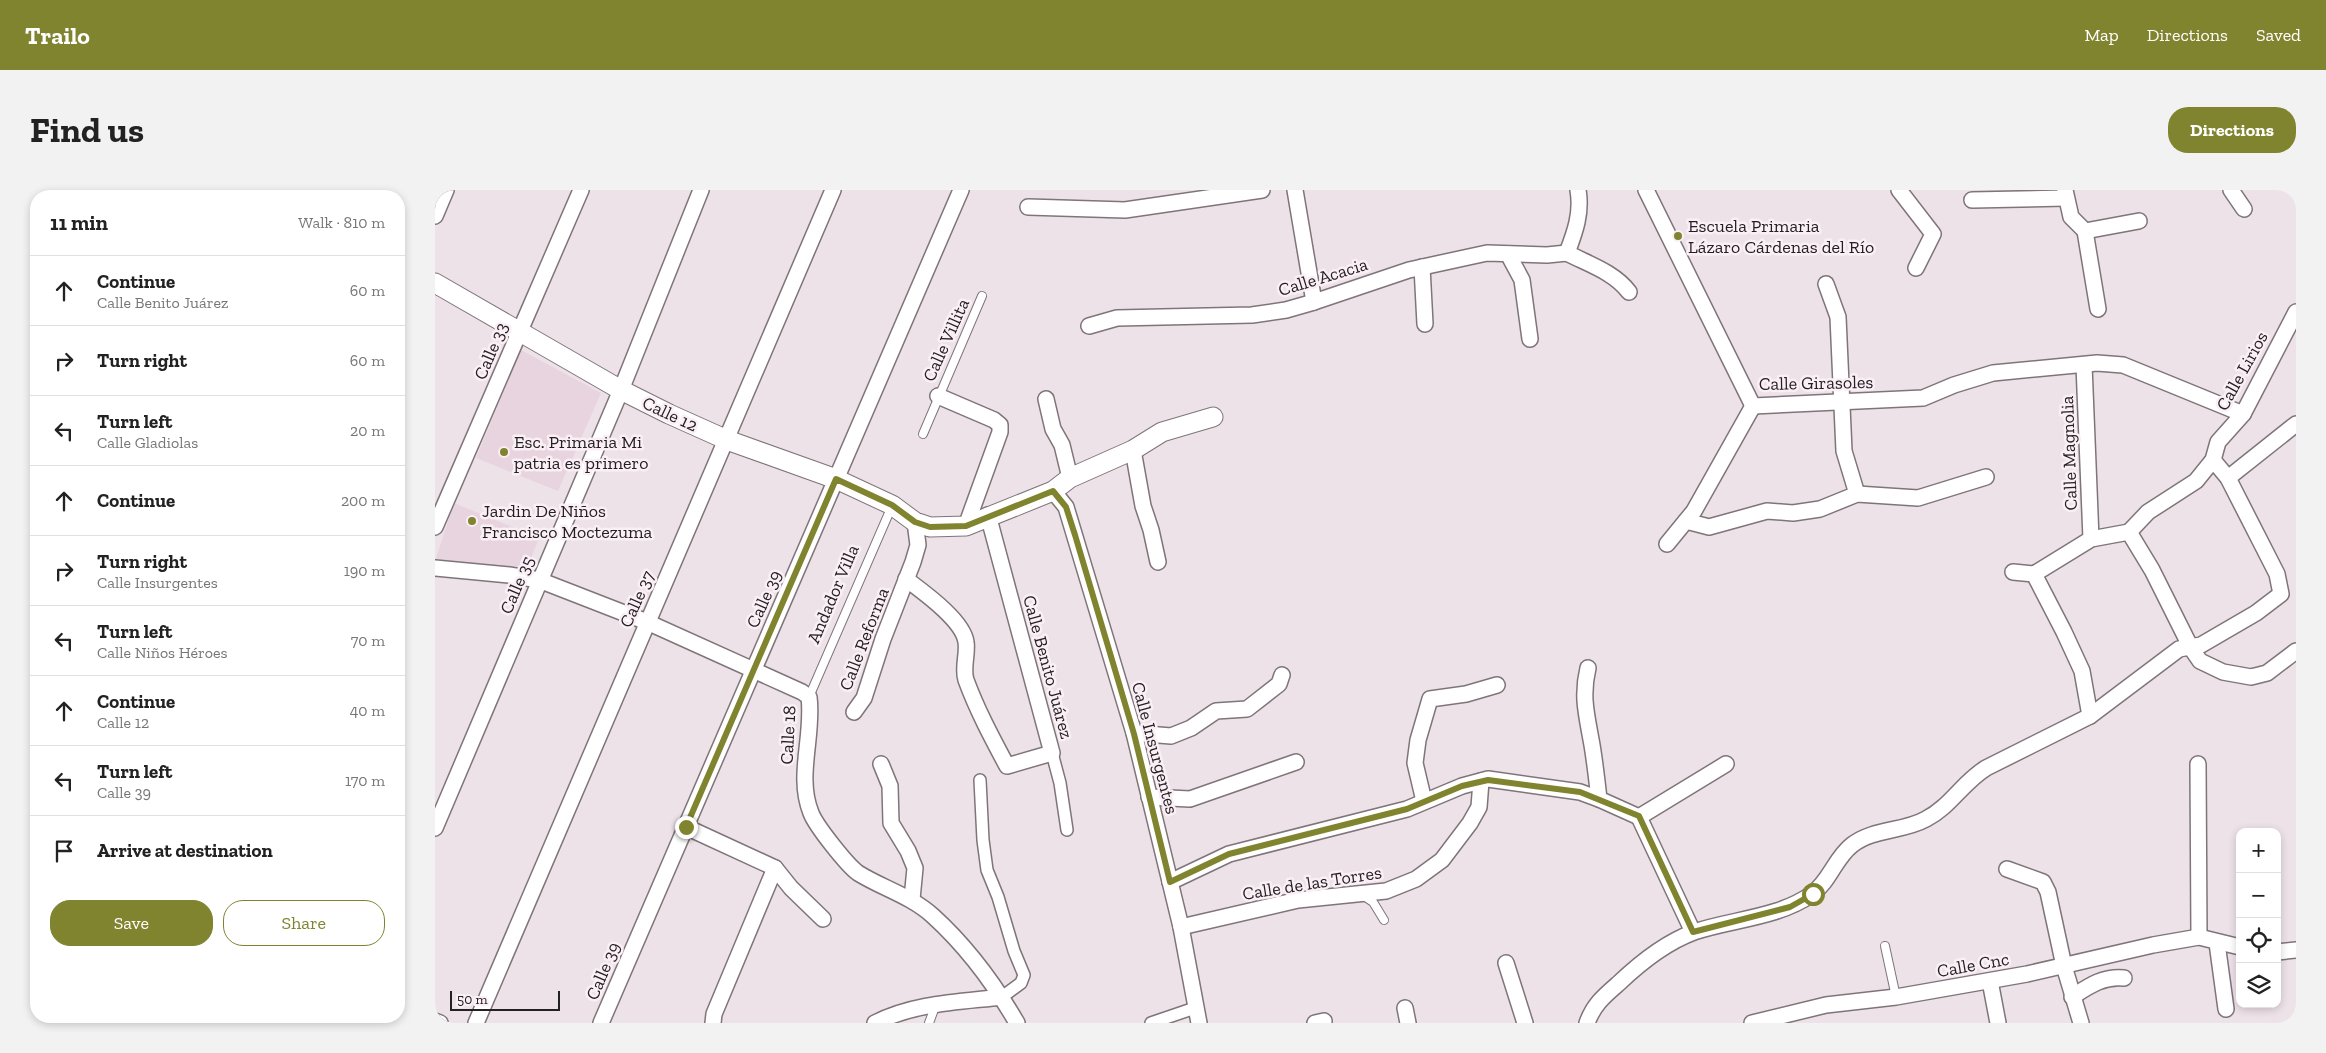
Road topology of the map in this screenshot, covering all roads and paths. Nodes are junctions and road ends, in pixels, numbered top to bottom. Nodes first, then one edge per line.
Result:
1 (446, 190) edge
2 (581, 190) edge
3 (701, 190) edge
4 (833, 190) edge
5 (961, 190) edge
6 (1262, 190) edge
7 (1295, 190) edge
8 (1578, 190) edge
9 (1646, 190) edge
10 (1899, 190) edge
11 (2231, 190) edge
12 (2065, 194) edge
13 (1972, 200) dead end
14 (1028, 207) dead end
15 (2244, 209) dead end
16 (435, 216) edge
17 (2139, 221) dead end
18 (2085, 231) junction
19 (1508, 254) junction
20 (1567, 254) junction
21 (1422, 267) junction
22 (1916, 268) dead end
23 (435, 283) edge
24 (1826, 284) dead end
25 (1629, 292) dead end
26 (982, 296) dead end
27 (1314, 302) junction
28 (2098, 309) dead end
29 (2296, 312) edge
30 (1425, 324) dead end
31 (1089, 326) dead end
32 (520, 332) junction
33 (1530, 339) dead end
34 (2084, 365) junction
35 (621, 390) junction
36 (938, 396) junction
37 (1046, 399) dead end
38 (1843, 402) junction
39 (1753, 406) junction
40 (2243, 414) junction
41 (1213, 417) dead end
42 (2296, 424) edge
43 (923, 434) dead end
44 (727, 440) junction
45 (1133, 450) junction
46 (2213, 460) junction
47 (1986, 477) dead end
48 (1070, 478) junction
49 (2228, 478) junction
50 (836, 479) junction
51 (1053, 491) junction
52 (1857, 494) junction
53 (892, 505) junction
54 (989, 515) junction
55 (1686, 521) junction
56 (915, 522) junction
57 (966, 526) junction
58 (435, 527) edge
59 (2129, 532) junction
60 (2091, 539) junction
61 (1667, 544) dead end
62 (1158, 562) dead end
63 (435, 568) edge
64 (2013, 572) dead end
65 (2034, 574) junction
66 (907, 579) junction
67 (539, 580) junction
68 (647, 622) junction
69 (2191, 648) junction
70 (2296, 651) edge
71 (1588, 668) dead end
72 (753, 670) junction
73 (1282, 675) dead end
74 (1497, 685) dead end
75 (809, 697) junction
76 (854, 712) dead end
77 (2089, 716) junction
78 (1134, 734) junction
79 (1052, 753) junction
80 (1296, 762) dead end
81 (881, 764) dead end
82 (1726, 764) dead end
83 (2198, 764) dead end
84 (980, 780) dead end
85 (1481, 781) junction
86 (1149, 796) junction
87 (1599, 799) junction
88 (1424, 801) junction
89 (1639, 816) junction
90 (686, 827) junction
91 (435, 828) edge
92 (1067, 830) dead end
93 (775, 868) junction
94 (2007, 869) dead end
95 (1170, 882) junction
96 (1360, 893) junction
97 (911, 899) junction
98 (823, 919) dead end
99 (1384, 920) dead end
100 (1181, 927) junction
101 (1693, 932) junction
102 (2199, 937) junction
103 (2217, 943) junction
104 (1885, 946) dead end
105 (2236, 946) edge
106 (2296, 950) edge
107 (2281, 952) edge
108 (1506, 963) dead end
109 (2064, 966) junction
110 (2124, 978) dead end
111 (1990, 981) junction
112 (1002, 997) junction
113 (1896, 997) junction
114 (2072, 997) junction
115 (936, 1004) junction
116 (1405, 1008) dead end
117 (2226, 1009) dead end
118 (1197, 1016) edge
119 (435, 1021) edge
120 (440, 1023) edge
121 (476, 1023) edge
122 (601, 1023) edge
123 (713, 1023) edge
124 (875, 1023) edge
125 (929, 1023) edge
126 (1017, 1023) edge
127 (1151, 1023) edge
128 (1408, 1023) edge
129 (1525, 1023) edge
130 (1587, 1023) edge
131 (1752, 1023) edge
132 (1998, 1023) edge
133 (2081, 1023) edge

1 - 16 street
2 - 32 street, Calle 33
3 - 35 street, Calle 35
4 - 44 street, Calle 37
5 - 50 street, Calle 39
6 - 14 street
7 - 27 street
8 - 20 street
9 - 39 street, Calle Girasoles
10 - 22 street
11 - 15 street
12 - 13 street
12 - 18 street
17 - 18 street
18 - 28 street
19 - 20 street, Calle Acacia
19 - 21 street, Calle Acacia
19 - 33 street
20 - 25 street
21 - 27 street, Calle Acacia
21 - 30 street
23 - 32 street, Calle 12
24 - 38 street
26 - 36 lane, Calle Villita
27 - 31 street, Calle Acacia
29 - 40 street, Calle Lirios
32 - 35 street, Calle 12
32 - 58 street, Calle 33
34 - 38 street, Calle Girasoles
34 - 40 street, Calle Girasoles
34 - 60 street, Calle Magnolia
35 - 44 street, Calle 12
35 - 67 street, Calle 35
36 - 43 lane, Calle Villita
36 - 57 street
37 - 48 street
38 - 39 street, Calle Girasoles
38 - 52 street
39 - 55 street
40 - 46 street, Calle Lirios
41 - 45 street
42 - 49 street
44 - 50 street, Calle 12
44 - 68 street, Calle 37
45 - 48 street
45 - 62 street
46 - 49 street
46 - 59 street
47 - 52 street
48 - 51 street
49 - 69 street
50 - 53 street, Calle 12
50 - 72 street, Calle 39
51 - 54 street
51 - 78 street, Calle Insurgentes
52 - 55 street
53 - 56 street, Calle 12
53 - 75 lane, Andador Villa
54 - 57 street
54 - 79 street, Calle Benito Juárez
55 - 61 street
56 - 57 street
56 - 66 street, Calle Reforma
59 - 60 street
59 - 69 street
60 - 65 street
63 - 67 street, Calle 18
64 - 65 street
65 - 77 street
66 - 76 street, Calle Reforma
66 - 79 street
67 - 68 street, Calle 18
67 - 91 street, Calle 35
68 - 72 street, Calle 18
68 - 121 street, Calle 37
69 - 70 street
69 - 77 street
71 - 87 street
72 - 75 street, Calle 18
72 - 90 street, Calle 39
73 - 78 street
74 - 88 street
75 - 97 street, Calle 18
77 - 101 street
78 - 86 street, Calle Insurgentes
79 - 92 street, Calle Benito Juárez
80 - 86 street
81 - 97 street
82 - 89 street
83 - 102 street
84 - 112 street
85 - 87 street
85 - 88 street
85 - 96 street, Calle de las Torres
86 - 95 street, Calle Insurgentes
87 - 89 street
88 - 95 street
89 - 101 street
90 - 93 street
90 - 122 street, Calle 39
93 - 98 street
93 - 123 street
94 - 109 street
95 - 100 street, Calle Insurgentes
96 - 99 lane
96 - 100 street, Calle de las Torres
97 - 112 street, Calle 18
100 - 118 street, Calle Insurgentes
101 - 130 street
102 - 103 street
102 - 109 street, Calle Cnc
103 - 105 street
103 - 117 street
104 - 113 lane
106 - 107 street
108 - 129 street
109 - 111 street, Calle Cnc
109 - 114 street
110 - 114 street
111 - 113 street, Calle Cnc
111 - 132 street
112 - 115 street
112 - 126 street, Calle 18
113 - 131 street, Calle Cnc
114 - 133 street
115 - 124 street
115 - 125 lane
116 - 128 street
118 - 127 street
119 - 120 street

